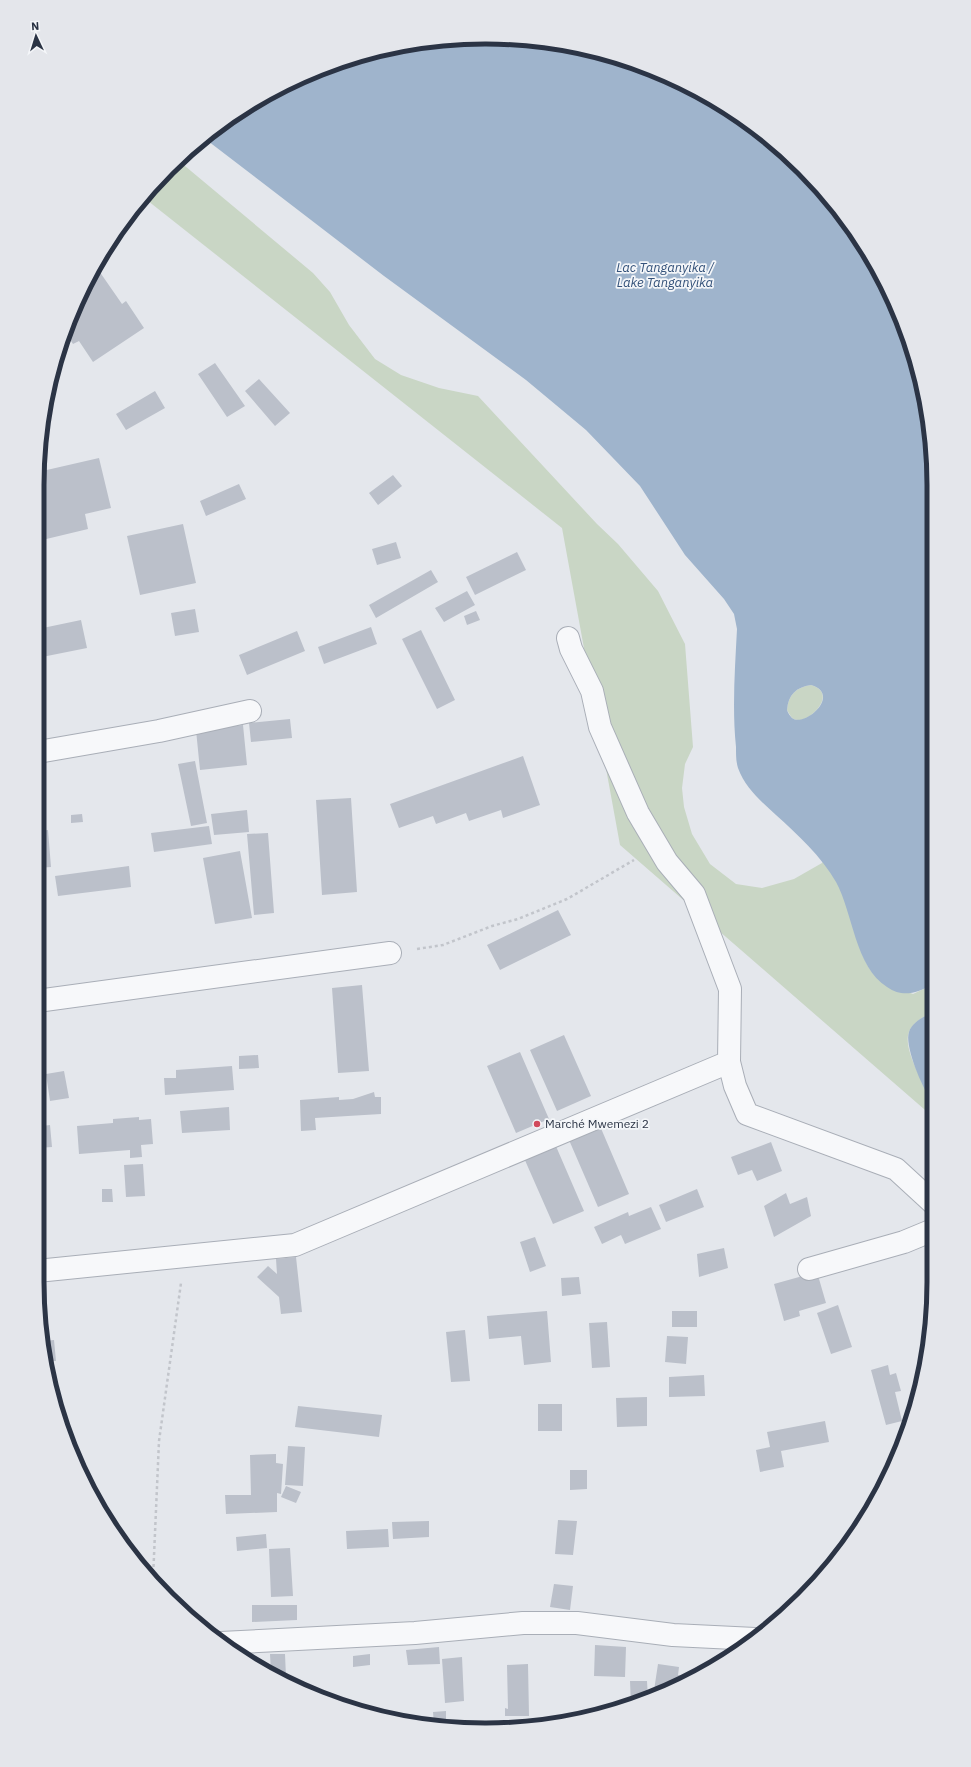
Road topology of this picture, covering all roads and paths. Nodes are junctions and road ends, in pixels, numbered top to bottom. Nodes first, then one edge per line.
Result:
1 (568, 638) dead end
2 (250, 711) dead end
3 (44, 751) edge
4 (658, 847) junction
5 (390, 953) joint
6 (44, 1000) edge
7 (729, 1062) junction
8 (927, 1197) edge
9 (927, 1232) edge
10 (185, 1255) junction
11 (44, 1270) edge
12 (809, 1270) dead end
13 (153, 1572) edge
14 (745, 1639) edge
15 (230, 1642) edge

1 - 4 street
2 - 3 street
4 - 5 path
4 - 7 street
5 - 6 street
7 - 8 street
7 - 10 street
9 - 12 street
10 - 11 street
10 - 13 path
14 - 15 street

